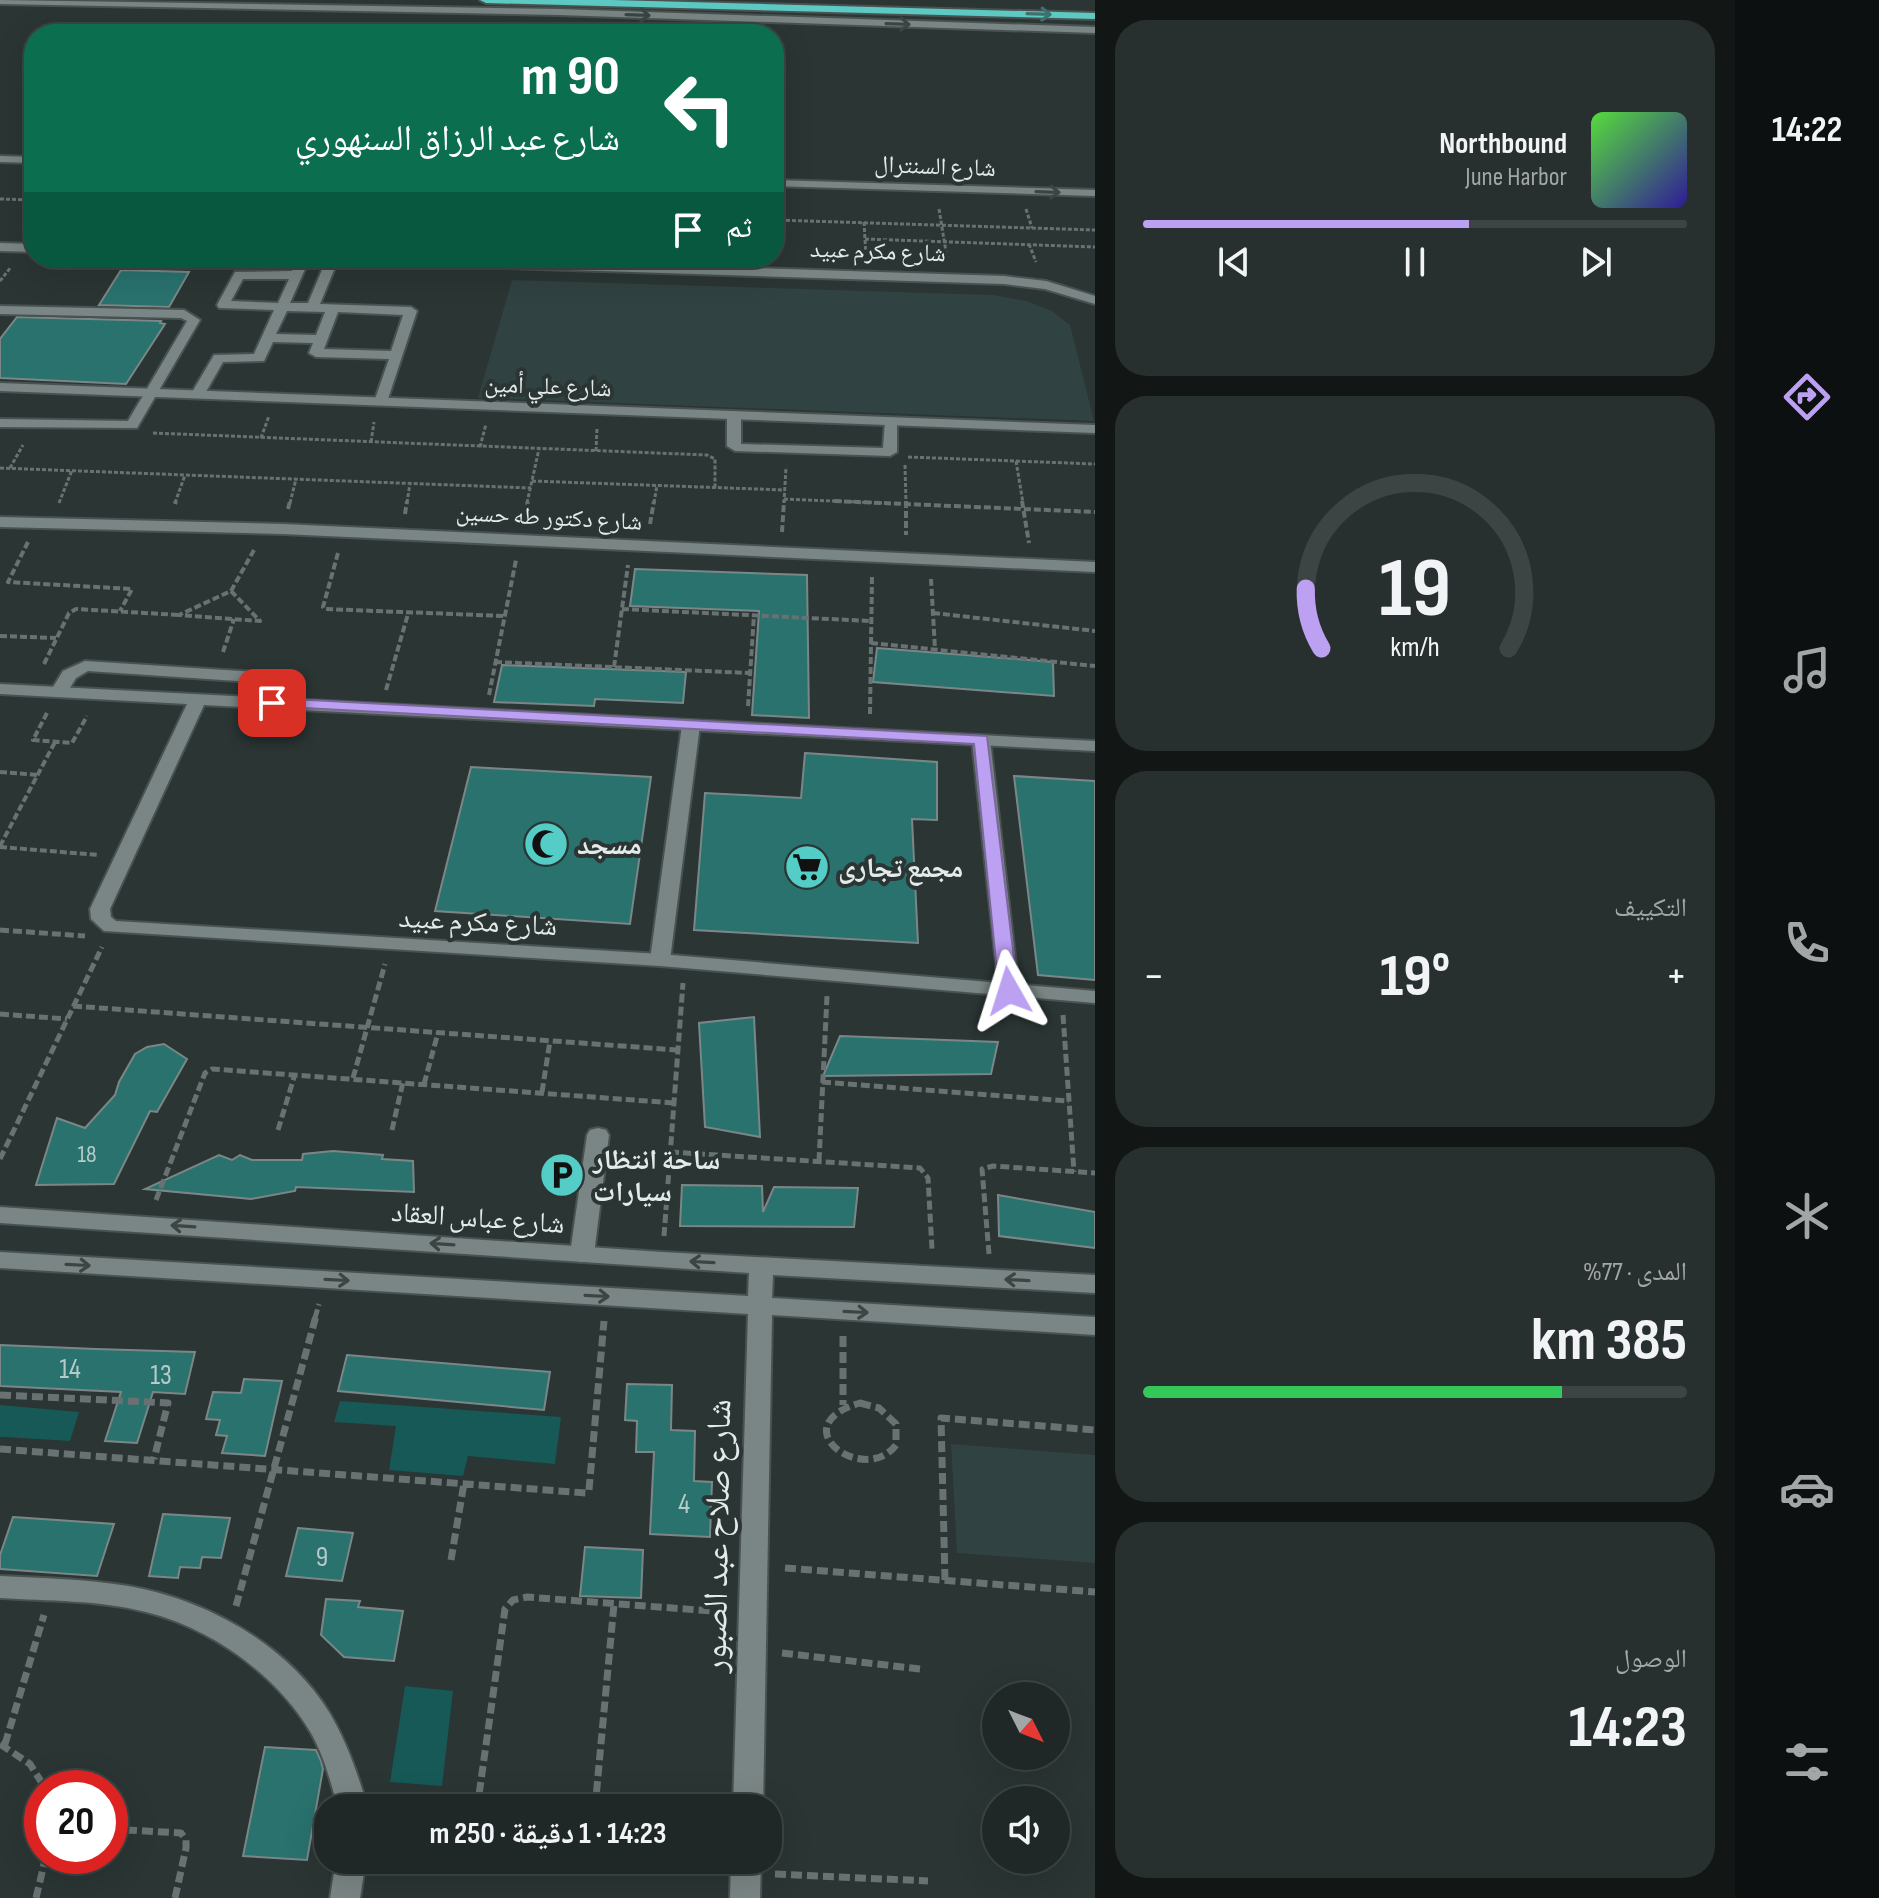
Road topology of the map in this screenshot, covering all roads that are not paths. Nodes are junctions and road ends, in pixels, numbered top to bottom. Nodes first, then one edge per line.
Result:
1 (486, 0) edge
2 (0, 1) edge
3 (1095, 16) edge
4 (1095, 30) edge
5 (0, 147) edge
6 (24, 148) edge
7 (0, 159) edge
8 (24, 160) edge
9 (784, 171) edge
10 (1095, 181) edge
11 (784, 183) edge
12 (1095, 193) edge
13 (0, 247) edge
14 (24, 248) edge
15 (299, 268) edge
16 (329, 268) edge
17 (615, 268) edge
18 (296, 275) junction
19 (1095, 300) edge
20 (282, 307) junction
21 (312, 308) junction
22 (333, 308) junction
23 (0, 310) edge
24 (268, 338) junction
25 (321, 339) junction
26 (396, 355) junction
27 (0, 387) edge
28 (152, 393) junction
29 (198, 394) junction
30 (381, 402) junction
31 (734, 415) junction
32 (892, 421) junction
33 (0, 423) edge
34 (1095, 429) edge
35 (0, 522) edge
36 (1095, 567) edge
37 (0, 689) edge
38 (59, 692) junction
39 (198, 699) junction
40 (272, 703) junction
41 (691, 725) junction
42 (981, 740) junction
43 (1095, 746) edge
44 (660, 960) junction
45 (1009, 991) junction
46 (1095, 997) edge
47 (598, 1135) dead end
48 (0, 1215) edge
49 (582, 1254) junction
50 (0, 1260) edge
51 (761, 1265) junction
52 (1095, 1284) edge
53 (760, 1306) junction
54 (1095, 1326) edge
55 (0, 1587) edge
56 (349, 1794) edge
57 (748, 1794) edge
58 (349, 1874) edge
59 (345, 1898) edge

1 -> 3 highway
2 -> 4 street
5 - 6 street
7 - 8 street
9 - 10 street, شارع السنترال
11 -> 12 street, شارع السنترال
13 - 14 street
15 - 18 street
16 - 21 street
17 - 19 street, شارع مكرم عبيد
18 - 20 street
18 - 20 street
20 - 21 street
20 - 24 street
21 - 22 street
22 - 25 street
22 - 26 street
23 - 28 street
24 - 25 street
24 - 29 street
25 - 26 street
26 - 30 street
27 - 28 street, شارع علي أمين
28 - 29 street, شارع علي أمين
28 - 33 street
29 - 30 street, شارع علي أمين
30 - 31 street, شارع علي أمين
31 - 32 street, شارع علي أمين
31 - 32 street
32 - 34 street, شارع علي أمين
35 - 36 street, شارع دكتور طه حسين
37 - 38 street
38 - 39 street
38 - 40 street
39 - 40 street
39 - 44 street, شارع مكرم عبيد
40 - 41 street
41 - 42 street
41 - 44 street
42 - 43 street
42 - 45 street
44 - 45 street, شارع مكرم عبيد
45 - 46 street, شارع مكرم عبيد
47 - 49 street
49 -> 48 street, شارع عباس العقاد
51 -> 49 street, شارع عباس العقاد
50 -> 53 street
52 -> 51 street, شارع عباس العقاد
51 - 53 street, شارع صلاح عبد الصبور
53 -> 54 street
53 - 57 street, شارع صلاح عبد الصبور
55 - 56 street
58 - 59 street

